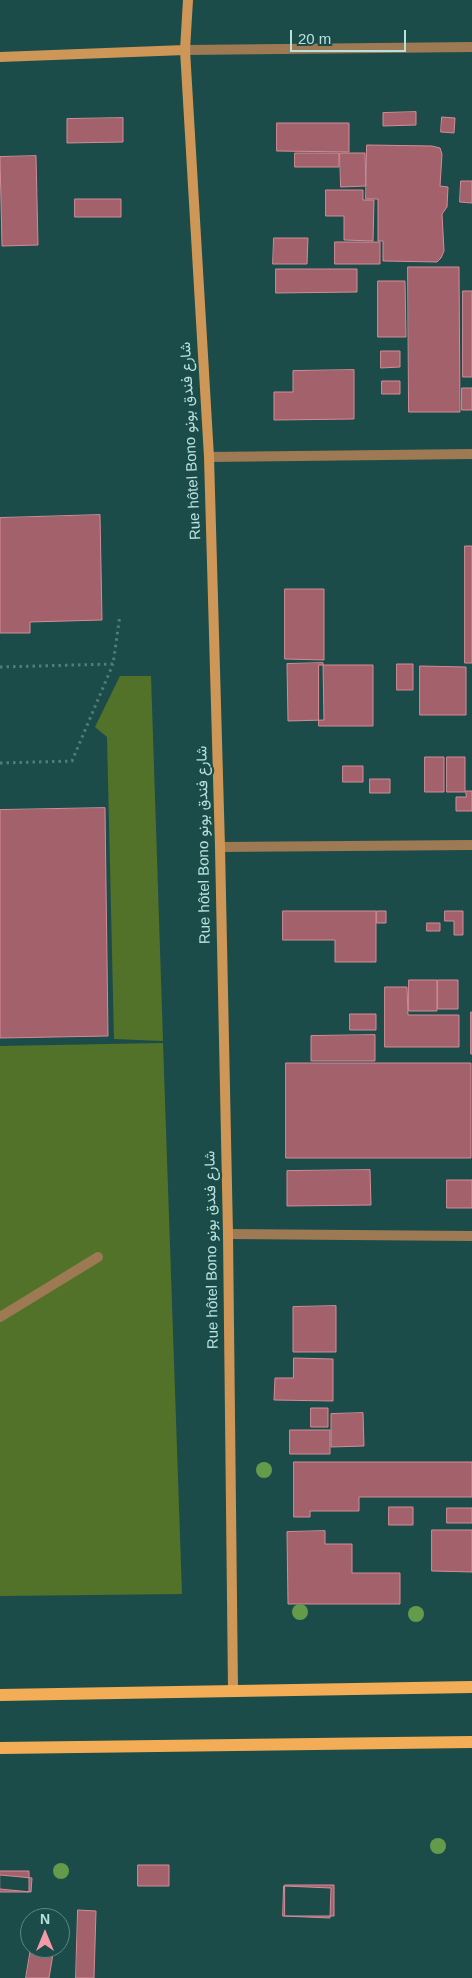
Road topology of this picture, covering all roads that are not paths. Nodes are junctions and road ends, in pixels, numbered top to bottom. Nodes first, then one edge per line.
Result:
1 (188, 0) edge
2 (472, 47) edge
3 (185, 50) junction
4 (0, 57) edge
5 (472, 454) edge
6 (209, 457) junction
7 (472, 845) edge
8 (220, 847) junction
9 (228, 1234) junction
10 (472, 1236) edge
11 (98, 1257) dead end
12 (0, 1318) edge
13 (472, 1687) edge
14 (233, 1690) junction
15 (0, 1695) edge
16 (472, 1742) edge
17 (0, 1748) edge

1 - 3 street, Rue hôtel Bono شارع فندق بونو
2 - 3 street
3 - 4 street
3 - 6 street, Rue hôtel Bono شارع فندق بونو
5 - 6 street
6 - 8 street, Rue hôtel Bono شارع فندق بونو
7 - 8 street
8 - 9 street, Rue hôtel Bono شارع فندق بونو
9 - 10 street
9 - 14 street, Rue hôtel Bono شارع فندق بونو
11 - 12 street
13 - 14 main road
14 - 15 main road
16 - 17 main road

